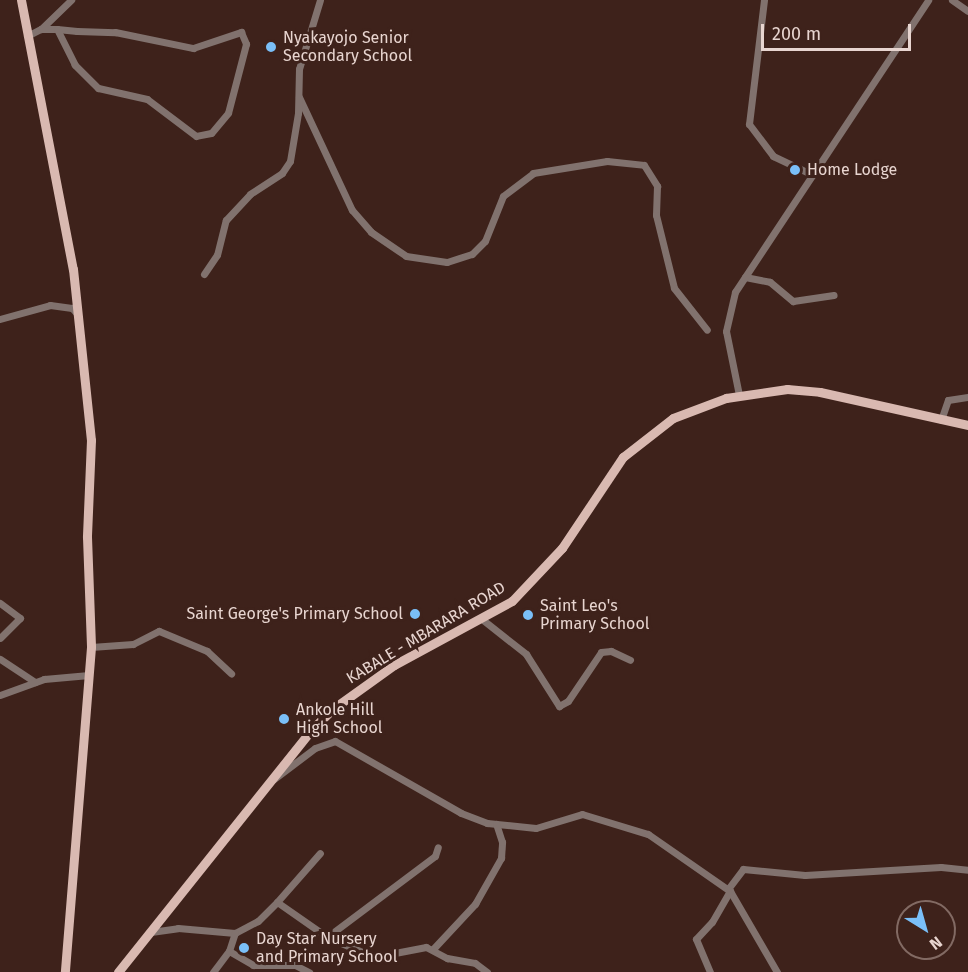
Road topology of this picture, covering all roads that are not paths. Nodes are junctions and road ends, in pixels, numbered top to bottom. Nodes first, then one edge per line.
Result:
1 (21, 0) edge
2 (71, 0) edge
3 (320, 0) edge
4 (764, 0) edge
5 (928, 0) edge
6 (952, 0) edge
7 (968, 11) edge
8 (42, 29) junction
9 (57, 29) junction
10 (27, 36) junction
11 (299, 97) junction
12 (813, 175) junction
13 (204, 274) dead end
14 (745, 277) junction
15 (834, 295) dead end
16 (79, 317) junction
17 (0, 319) edge
18 (707, 330) dead end
19 (739, 395) junction
20 (968, 397) edge
21 (941, 420) junction
22 (968, 425) edge
23 (0, 603) edge
24 (483, 620) junction
25 (0, 638) edge
26 (91, 647) junction
27 (0, 659) edge
28 (630, 660) dead end
29 (231, 673) dead end
30 (89, 675) junction
31 (34, 682) junction
32 (0, 695) edge
33 (267, 784) junction
34 (496, 824) junction
35 (438, 847) dead end
36 (320, 853) dead end
37 (968, 870) edge
38 (729, 890) junction
39 (277, 902) junction
40 (151, 932) junction
41 (235, 933) junction
42 (327, 937) junction
43 (433, 950) junction
44 (229, 951) junction
45 (65, 972) edge
46 (118, 972) edge
47 (213, 972) edge
48 (309, 972) edge
49 (487, 972) edge
50 (711, 972) edge
51 (777, 972) edge

1 - 10 main road
2 - 8 street
3 - 11 street
4 - 12 street
5 - 12 street
6 - 7 street
8 - 9 street
8 - 10 street
9 - 9 street
10 - 16 main road
11 - 13 street
11 - 18 street
12 - 14 street
14 - 15 street
14 - 19 street
16 - 17 street
16 - 26 main road
19 - 21 main road, KABALE - MBARARA ROAD
19 - 24 main road, KABALE - MBARARA ROAD
20 - 21 street
21 - 22 main road, KABALE - MBARARA ROAD
23 - 25 street
24 - 28 street
24 - 33 main road, KABALE - MBARARA ROAD
26 - 29 street
26 - 30 main road
27 - 31 street
30 - 31 street
30 - 45 main road
31 - 32 street
33 - 34 street
33 - 40 main road, KABALE - MBARARA ROAD
34 - 38 street
34 - 43 street
35 - 42 street
36 - 39 street
37 - 38 street
38 - 50 street
38 - 51 street
39 - 41 street
39 - 42 street
40 - 41 street
40 - 46 main road, KABALE - MBARARA ROAD
41 - 44 street
42 - 43 street
43 - 49 street
44 - 47 street
44 - 48 street

